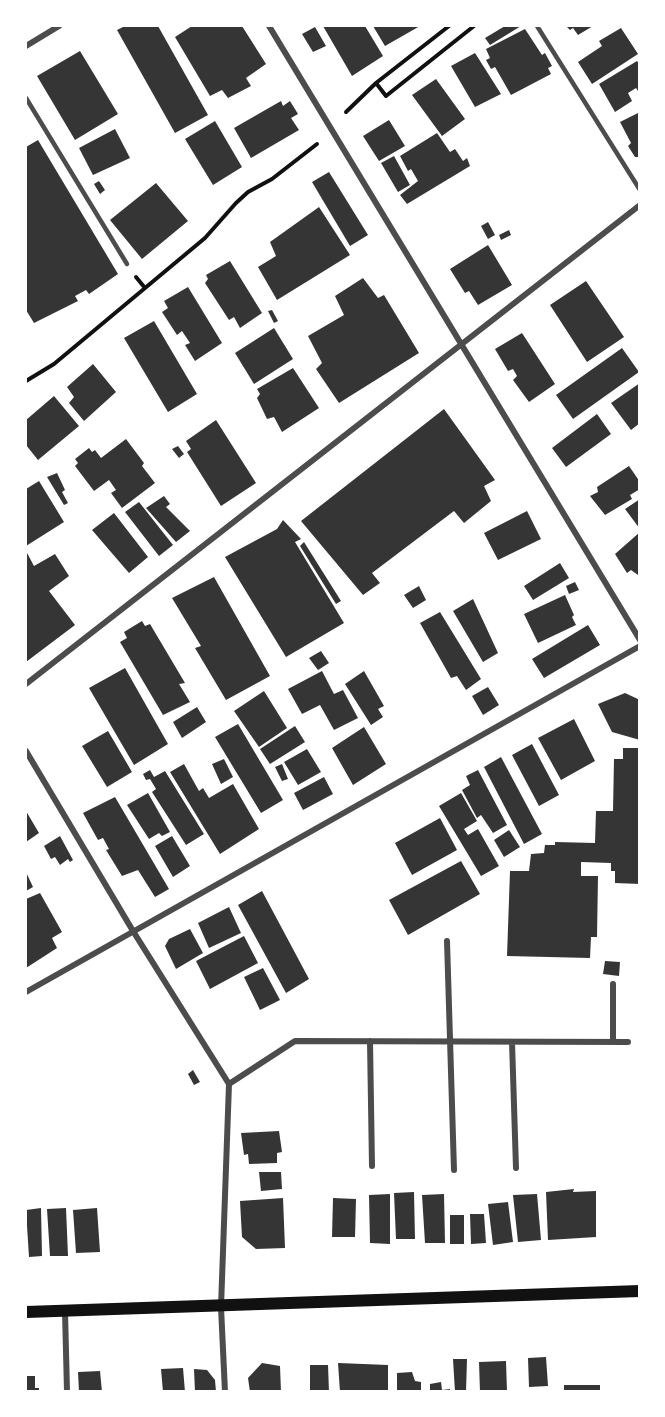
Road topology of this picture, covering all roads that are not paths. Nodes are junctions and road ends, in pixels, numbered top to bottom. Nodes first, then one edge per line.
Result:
1 (59, 26) edge
2 (269, 26) edge
3 (537, 26) edge
4 (26, 46) edge
5 (26, 98) edge
6 (639, 190) edge
7 (639, 205) edge
8 (127, 264) dead end
9 (460, 344) junction
10 (639, 640) edge
11 (639, 646) edge
12 (26, 684) edge
13 (26, 751) edge
14 (133, 931) junction
15 (447, 941) dead end
16 (613, 984) dead end
17 (26, 992) edge
18 (370, 1041) junction
19 (450, 1042) junction
20 (512, 1042) junction
21 (613, 1042) junction
22 (628, 1042) dead end
23 (229, 1084) junction
24 (372, 1166) dead end
25 (516, 1168) dead end
26 (453, 1170) dead end
27 (639, 1291) edge
28 (221, 1307) junction
29 (65, 1311) junction
30 (26, 1312) edge
31 (67, 1392) edge
32 (225, 1392) edge

1 - 4 street
2 - 9 street
3 - 6 lane
5 - 8 lane
7 - 9 street
9 - 10 street
9 - 12 street
11 - 14 street
13 - 14 street
14 - 17 street
14 - 23 street
15 - 19 street
16 - 21 street
18 - 19 street
18 - 23 street
18 - 24 street
19 - 20 street
19 - 26 street
20 - 21 street
20 - 25 street
21 - 22 street
23 - 28 street
27 - 28 main road
28 - 29 main road
28 - 32 street
29 - 30 main road
29 - 31 street

